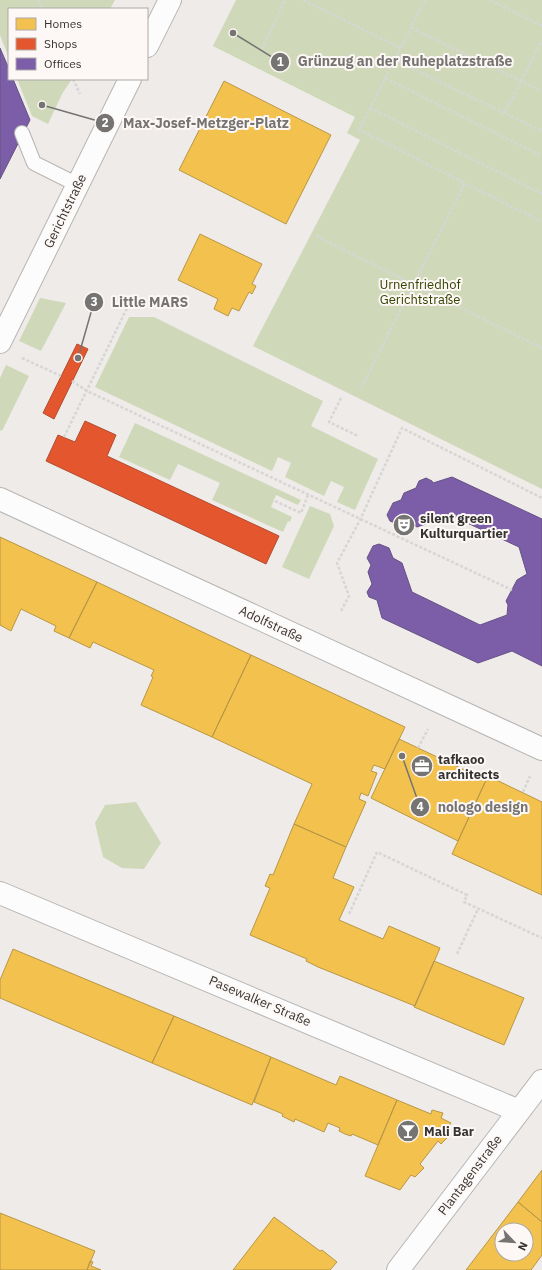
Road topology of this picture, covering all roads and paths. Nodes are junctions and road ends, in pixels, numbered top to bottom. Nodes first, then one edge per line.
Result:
1 (170, 0) edge
2 (285, 0) edge
3 (303, 0) edge
4 (425, 0) edge
5 (490, 0) edge
6 (542, 26) edge
7 (411, 28) junction
8 (542, 40) edge
9 (148, 44) edge
10 (401, 48) junction
11 (262, 49) dead end
12 (394, 60) junction
13 (385, 78) junction
14 (73, 80) edge
15 (130, 80) edge
16 (521, 80) junction
17 (542, 91) edge
18 (80, 94) dead end
19 (370, 108) junction
20 (505, 112) junction
21 (542, 131) edge
22 (20, 138) dead end
23 (542, 156) edge
24 (465, 183) junction
25 (76, 189) junction
26 (542, 194) edge
27 (542, 222) edge
28 (316, 236) dead end
29 (414, 284) junction
30 (133, 296) dead end
31 (0, 342) edge
32 (542, 348) edge
33 (20, 357) dead end
34 (61, 376) dead end
35 (72, 381) dead end
36 (361, 388) dead end
37 (87, 391) junction
38 (341, 398) dead end
39 (358, 436) dead end
40 (64, 437) dead end
41 (308, 496) junction
42 (542, 498) edge
43 (0, 499) edge
44 (275, 501) dead end
45 (360, 520) junction
46 (512, 590) dead end
47 (341, 611) dead end
48 (428, 729) dead end
49 (418, 748) dead end
50 (542, 749) edge
51 (530, 776) dead end
52 (523, 792) dead end
53 (0, 893) edge
54 (478, 909) junction
55 (349, 914) dead end
56 (542, 938) edge
57 (457, 954) dead end
58 (542, 1080) edge
59 (519, 1111) junction
60 (398, 1270) edge

1 - 9 street
2 - 11 path
3 - 10 path
4 - 7 path
5 - 6 path
7 - 10 path
7 - 16 path
8 - 16 path
10 - 12 path
12 - 13 path
12 - 20 path
13 - 19 path
13 - 23 path
14 - 18 path
15 - 25 street, Gerichtstraße
16 - 17 path
16 - 20 path
19 - 24 path
19 - 26 path
20 - 21 path
22 - 25 lane
24 - 27 path
24 - 29 path
25 - 31 street, Gerichtstraße
28 - 29 path
29 - 32 path
29 - 36 path
30 - 37 path
33 - 34 path
35 - 37 path
37 - 40 path
37 - 41 path
38 - 39 path
41 - 44 path
41 - 45 path
42 - 45 path
43 - 50 street, Adolfstraße
45 - 46 path
45 - 47 path
48 - 49 path
51 - 52 path
53 - 59 street, Pasewalker Straße
54 - 55 path
54 - 56 path
54 - 57 path
58 - 59 street, Plantagenstraße
59 - 60 street, Plantagenstraße

